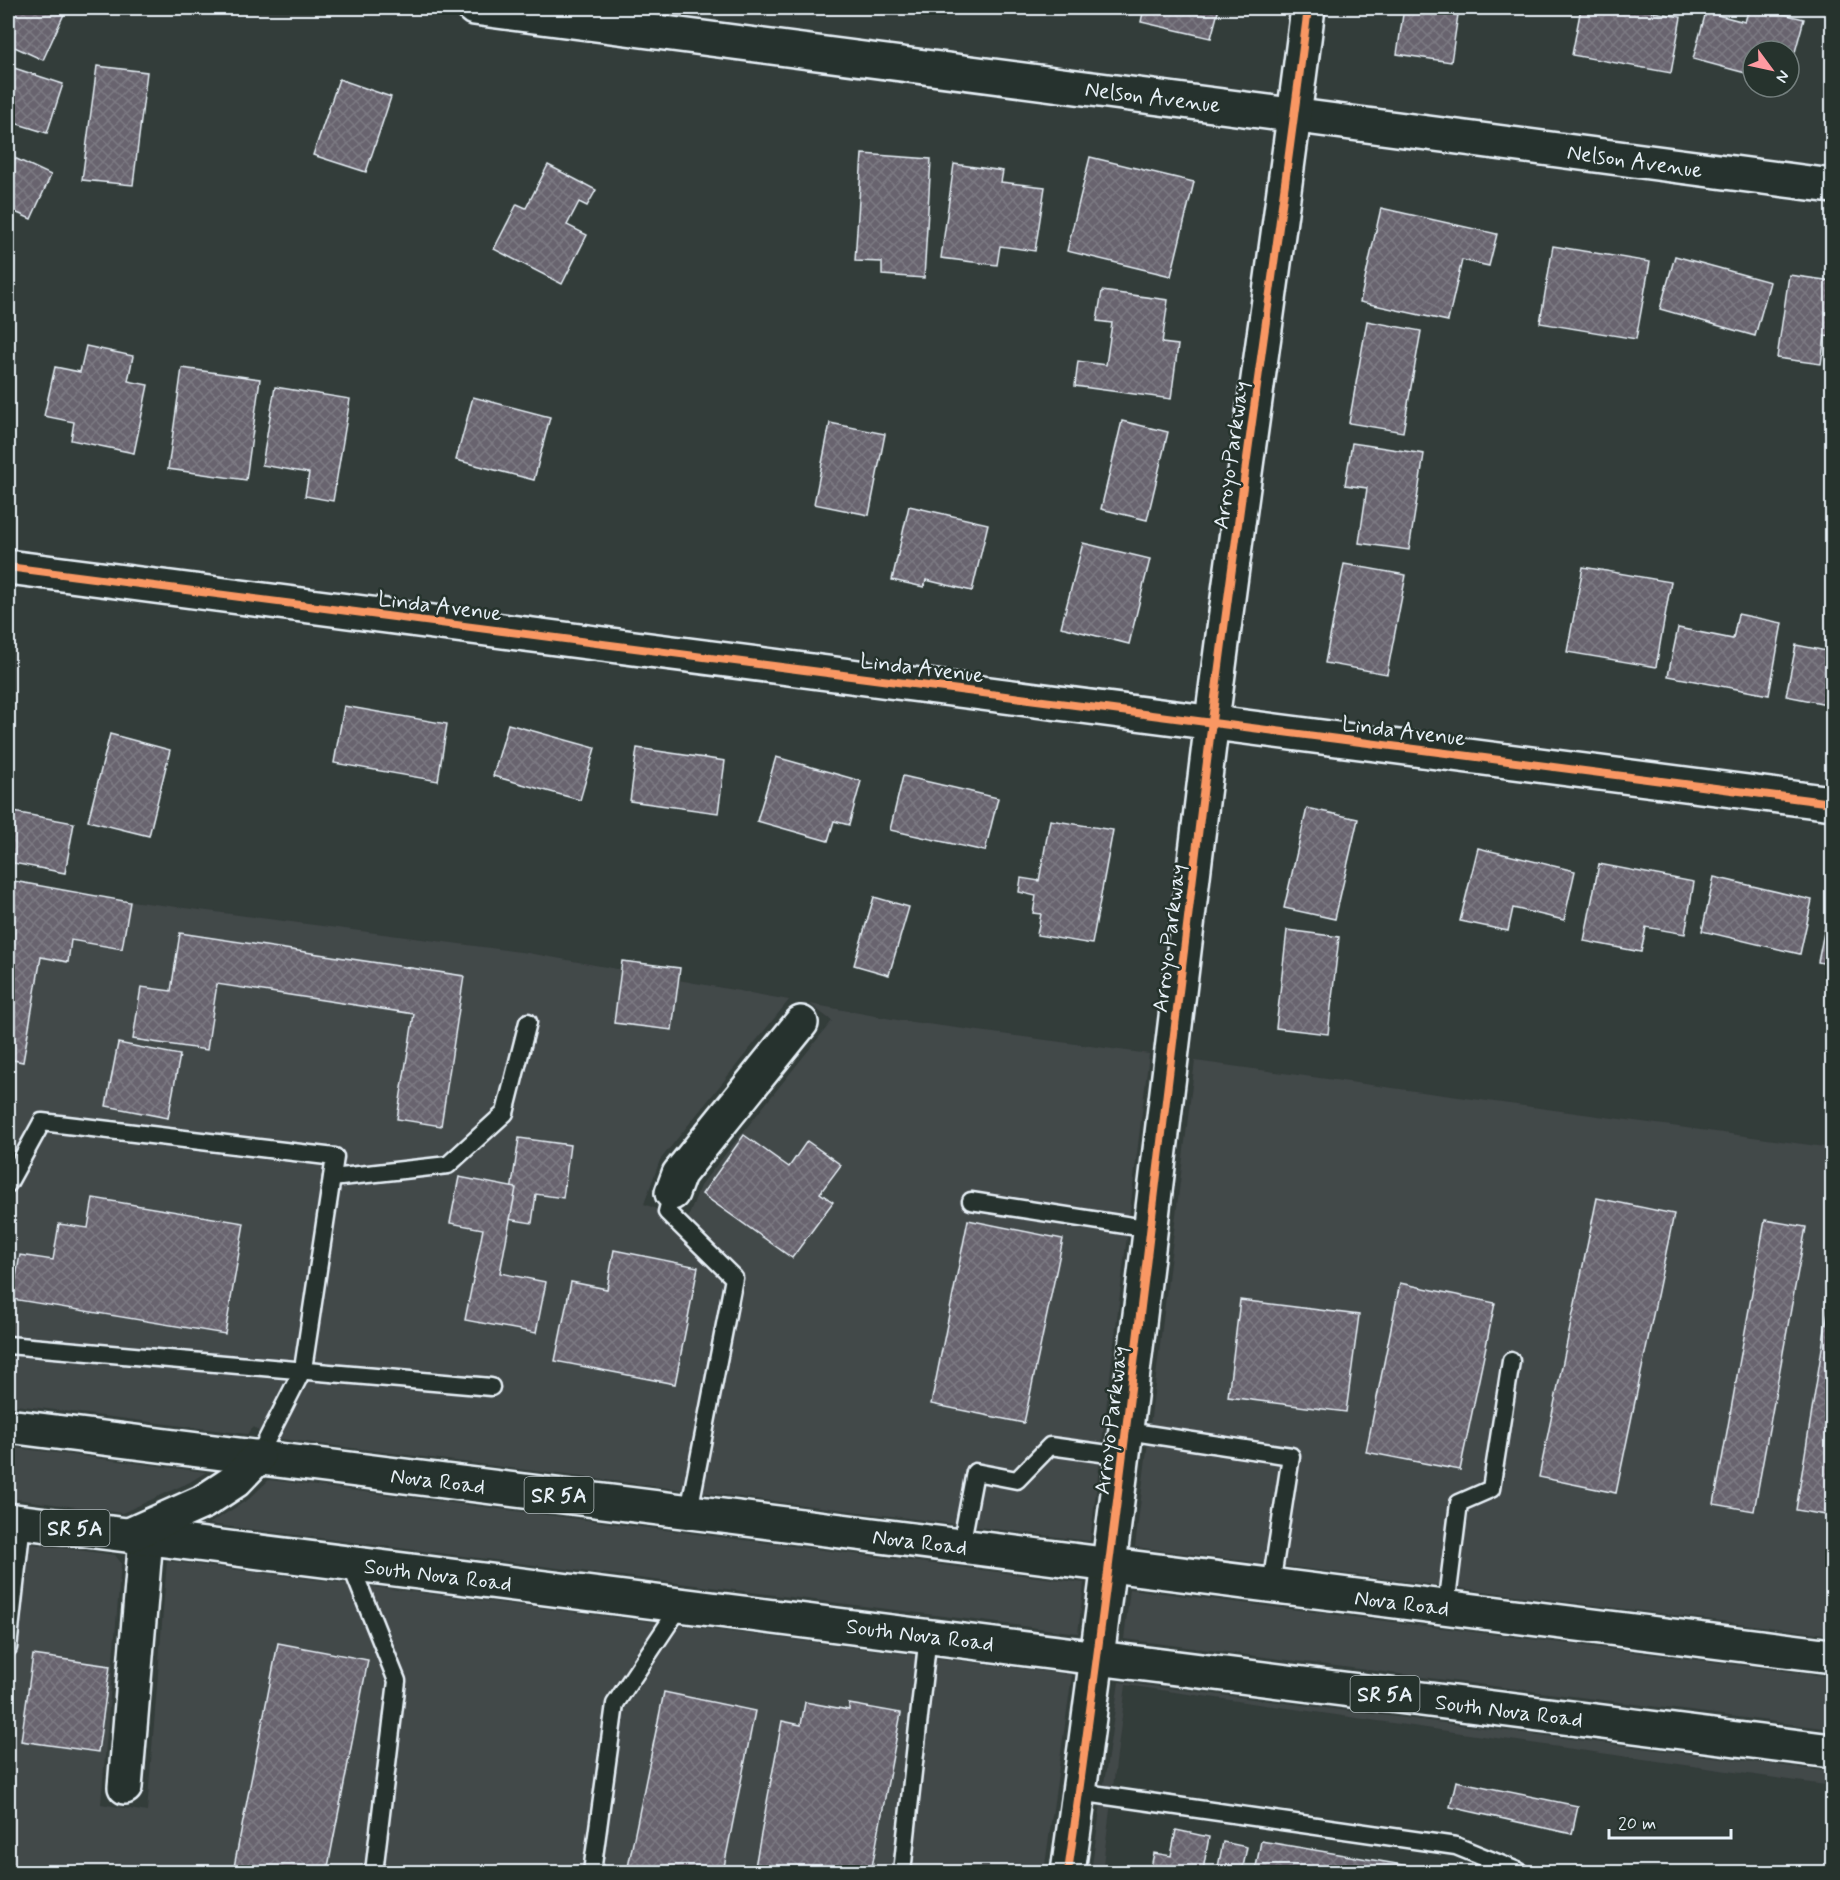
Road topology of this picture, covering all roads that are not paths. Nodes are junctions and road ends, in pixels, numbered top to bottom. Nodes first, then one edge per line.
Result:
1 (474, 8) edge
2 (1308, 8) edge
3 (1295, 115) junction
4 (1833, 186) edge
5 (8, 567) edge
6 (1212, 723) junction
7 (1833, 803) edge
8 (528, 1022) dead end
9 (801, 1023) dead end
10 (332, 1178) junction
11 (8, 1184) edge
12 (672, 1193) joint
13 (971, 1201) dead end
14 (1151, 1229) junction
15 (8, 1346) edge
16 (1511, 1361) dead end
17 (303, 1369) junction
18 (491, 1387) dead end
19 (8, 1426) edge
20 (1125, 1443) junction
21 (258, 1457) junction
22 (689, 1511) junction
23 (15, 1521) edge
24 (137, 1536) junction
25 (961, 1546) junction
26 (350, 1563) junction
27 (1110, 1565) junction
28 (1271, 1585) junction
29 (681, 1605) junction
30 (1446, 1607) junction
31 (928, 1635) junction
32 (8, 1648) edge
33 (1833, 1656) edge
34 (1098, 1658) junction
35 (1833, 1751) edge
36 (125, 1787) dead end
37 (1079, 1792) junction
38 (374, 1872) edge
39 (592, 1872) edge
40 (902, 1872) edge
41 (1068, 1872) edge
42 (1520, 1872) edge

1 - 3 street, Nelson Avenue
2 - 3 street, Arroyo Parkway
3 - 4 street, Nelson Avenue
3 - 6 street, Arroyo Parkway
5 - 6 street, Linda Avenue
6 - 7 street, Linda Avenue
6 - 14 street, Arroyo Parkway
8 - 10 lane
9 - 12 street
10 - 11 lane
10 - 17 lane
12 - 22 lane
13 - 14 lane
14 - 20 street, Arroyo Parkway
15 - 17 lane
16 - 30 lane
17 - 18 lane
17 - 21 lane
19 - 21 street, Nova Road / SR 5A
20 - 25 lane
20 - 27 street, Arroyo Parkway
20 - 28 lane
21 - 22 street, Nova Road / SR 5A
21 - 24 street
22 - 25 street, Nova Road / SR 5A
23 - 24 street, South Nova Road / SR 5A
23 - 32 lane
24 - 26 street, South Nova Road / SR 5A
24 - 36 street
25 - 27 street, Nova Road / SR 5A
26 - 29 street, South Nova Road / SR 5A
26 - 38 lane
27 - 28 street, Nova Road / SR 5A
27 - 34 street, Arroyo Parkway
28 - 30 street, Nova Road / SR 5A
29 - 31 street, South Nova Road / SR 5A
29 - 39 lane
30 - 33 street, Nova Road / SR 5A
31 - 34 street, South Nova Road / SR 5A
31 - 40 lane
34 - 35 street, South Nova Road / SR 5A
34 - 37 street, Arroyo Parkway
37 - 41 street, Arroyo Parkway
37 - 42 lane

